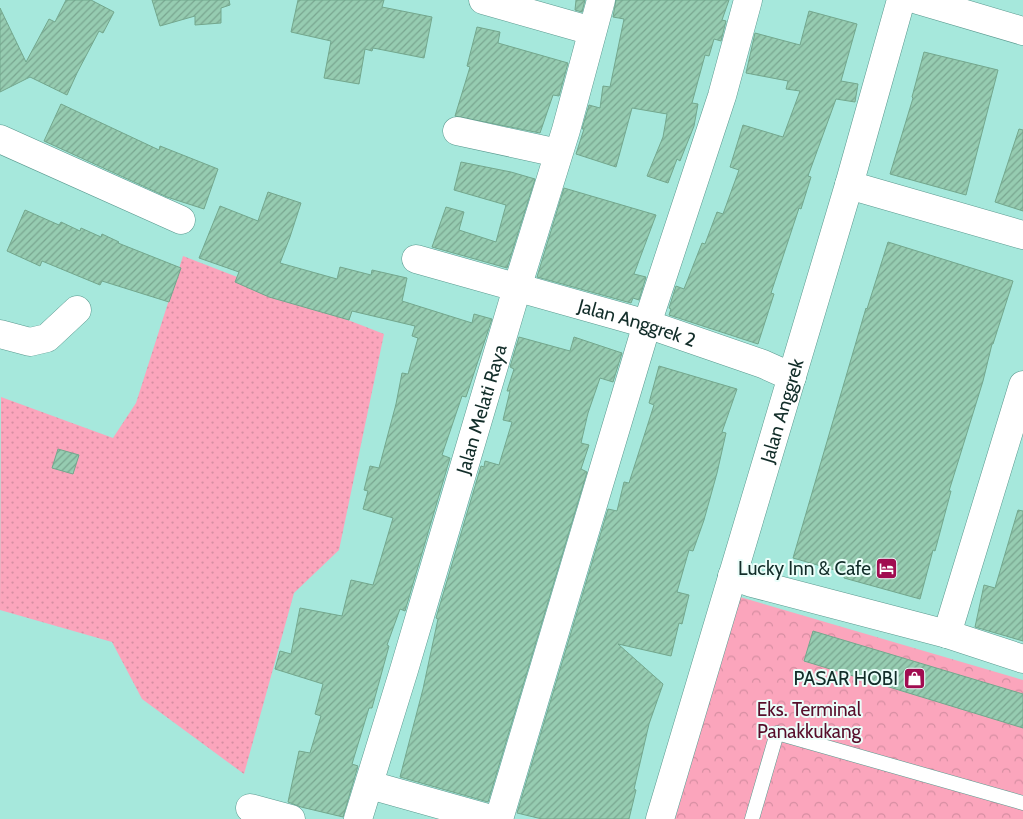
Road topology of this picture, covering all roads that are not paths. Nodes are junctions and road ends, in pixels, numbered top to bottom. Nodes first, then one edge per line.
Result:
1 (483, 0) edge
2 (601, 0) edge
3 (748, 0) edge
4 (901, 0) edge
5 (918, 0) edge
6 (978, 8) edge
7 (1023, 30) edge
8 (592, 31) junction
9 (457, 131) dead end
10 (0, 139) edge
11 (558, 153) junction
12 (849, 185) junction
13 (181, 220) dead end
14 (1023, 235) edge
15 (416, 259) dead end
16 (517, 288) junction
17 (77, 310) dead end
18 (647, 324) junction
19 (0, 334) edge
20 (792, 377) junction
21 (1023, 385) edge
22 (732, 576) junction
23 (947, 634) junction
24 (1023, 659) edge
25 (370, 784) junction
26 (1023, 803) edge
27 (250, 808) dead end
28 (291, 819) edge
29 (358, 819) edge
30 (491, 819) edge
31 (499, 819) edge
32 (660, 819) edge
33 (752, 819) edge

1 - 8 street
2 - 8 street, Jalan Melati Raya
3 - 18 street
4 - 12 street, Jalan Anggrek
5 - 6 street
6 - 7 street
8 - 11 street, Jalan Melati Raya
9 - 11 street
10 - 13 street
11 - 16 street, Jalan Melati Raya
12 - 14 street
12 - 20 street, Jalan Anggrek
15 - 16 street, Jalan Anggrek 2
16 - 18 street, Jalan Anggrek 2
16 - 25 street, Jalan Melati Raya
17 - 19 street
18 - 20 street, Jalan Anggrek 2
18 - 31 street
20 - 22 street, Jalan Anggrek
21 - 23 street
22 - 23 street
22 - 32 street, Jalan Anggrek
23 - 24 street
25 - 29 street, Jalan Melati Raya
25 - 30 street
26 - 33 lane
27 - 28 street

